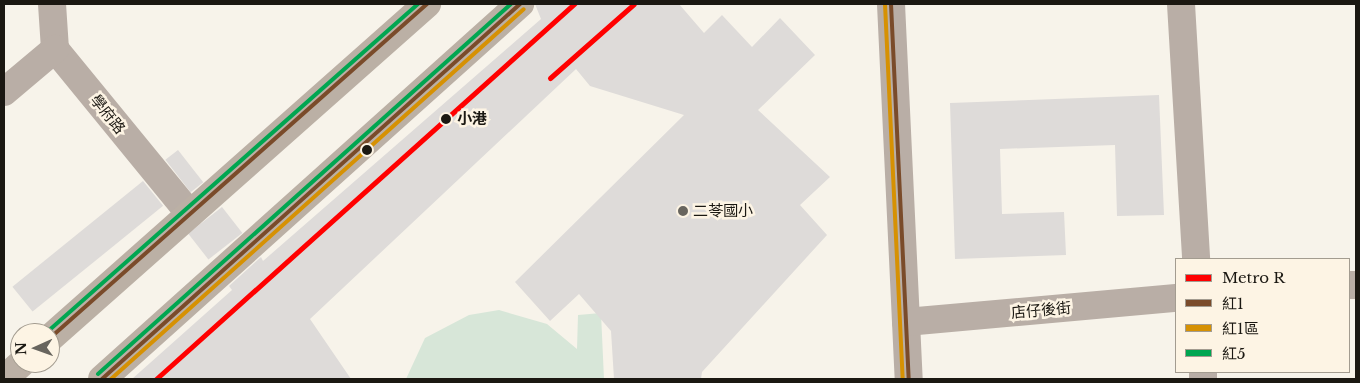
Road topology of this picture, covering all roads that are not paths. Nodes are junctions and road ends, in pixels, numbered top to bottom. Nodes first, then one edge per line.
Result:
1 (52, 4) edge
2 (427, 4) edge
3 (520, 4) edge
4 (892, 4) edge
5 (1180, 4) edge
6 (56, 49) junction
7 (4, 92) edge
8 (190, 214) junction
9 (1196, 258) edge
10 (1175, 298) edge
11 (906, 322) junction
12 (60, 329) edge
13 (102, 379) edge
14 (909, 379) edge

1 - 6 street
2 - 8 main road
3 - 13 main road
4 - 11 street
5 - 9 street
6 - 7 street
6 - 8 street, 學府路
8 - 12 main road
10 - 11 street, 店仔後街
11 - 14 street

